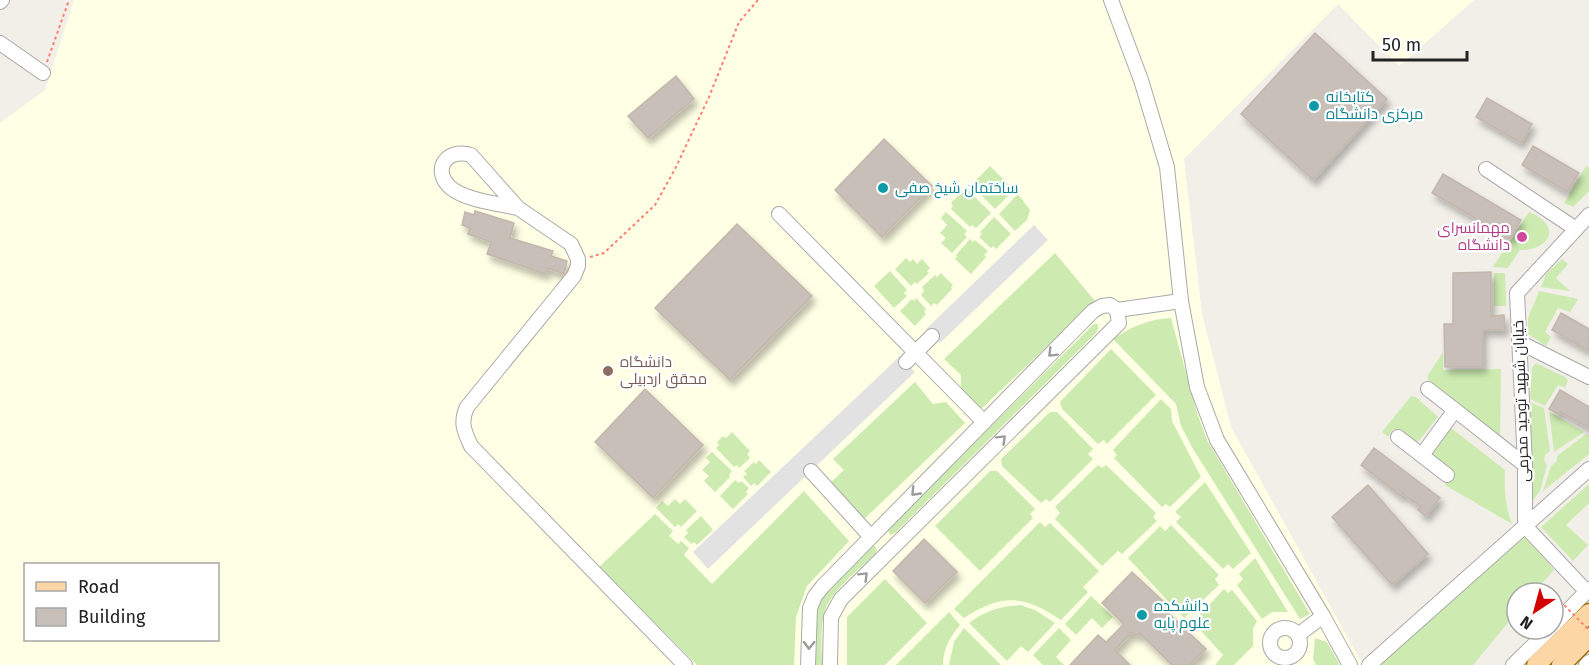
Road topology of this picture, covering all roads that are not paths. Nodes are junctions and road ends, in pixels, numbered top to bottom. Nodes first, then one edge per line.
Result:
1 (1111, 0) edge
2 (0, 43) edge
3 (44, 73) road end
4 (1486, 169) dead end
5 (518, 208) junction
6 (779, 214) dead end
7 (1589, 215) edge
8 (1576, 229) junction
9 (1181, 301) junction
10 (1118, 310) junction
11 (932, 336) dead end
12 (1519, 342) junction
13 (911, 357) junction
14 (1589, 377) edge
15 (1428, 389) dead end
16 (1455, 410) junction
17 (984, 422) junction
18 (1398, 437) dead end
19 (1422, 455) junction
20 (1525, 465) junction
21 (1589, 469) edge
22 (811, 471) dead end
23 (1447, 475) dead end
24 (1525, 526) junction
25 (871, 537) junction
26 (1588, 591) edge
27 (1589, 613) edge
28 (1565, 614) edge
29 (1323, 616) junction
30 (1298, 635) junction
31 (1589, 637) edge
32 (1538, 641) edge
33 (1274, 654) junction
34 (685, 665) edge
35 (808, 665) edge
36 (830, 665) edge
37 (1264, 665) edge
38 (1350, 665) edge
39 (1369, 665) edge
40 (1513, 665) edge
41 (1536, 665) edge
42 (1561, 665) edge

1 - 9 street
2 - 3 street
4 - 8 street
5 - 5 street
5 - 34 street
6 - 13 street
7 - 8 street, خیابان شهید توحید محرمی
8 - 12 street, خیابان شهید توحید محرمی
9 - 10 street
9 - 29 street
10 -> 17 street
36 -> 10 street
11 - 13 street
12 - 14 street
12 - 20 street, خیابان شهید توحید محرمی
13 - 17 street
15 - 16 street
16 - 19 street
16 - 20 street
17 -> 25 street
18 - 19 street
19 - 23 street
20 - 24 street, خیابان شهید توحید محرمی
21 - 24 street
22 - 25 street
24 - 26 street
24 - 39 street
25 -> 35 street
26 - 28 street
27 - 41 main road
29 - 30 street
29 - 38 street
30 - 33 street
30 - 33 street
31 - 42 main road
32 - 40 street
33 - 37 street

